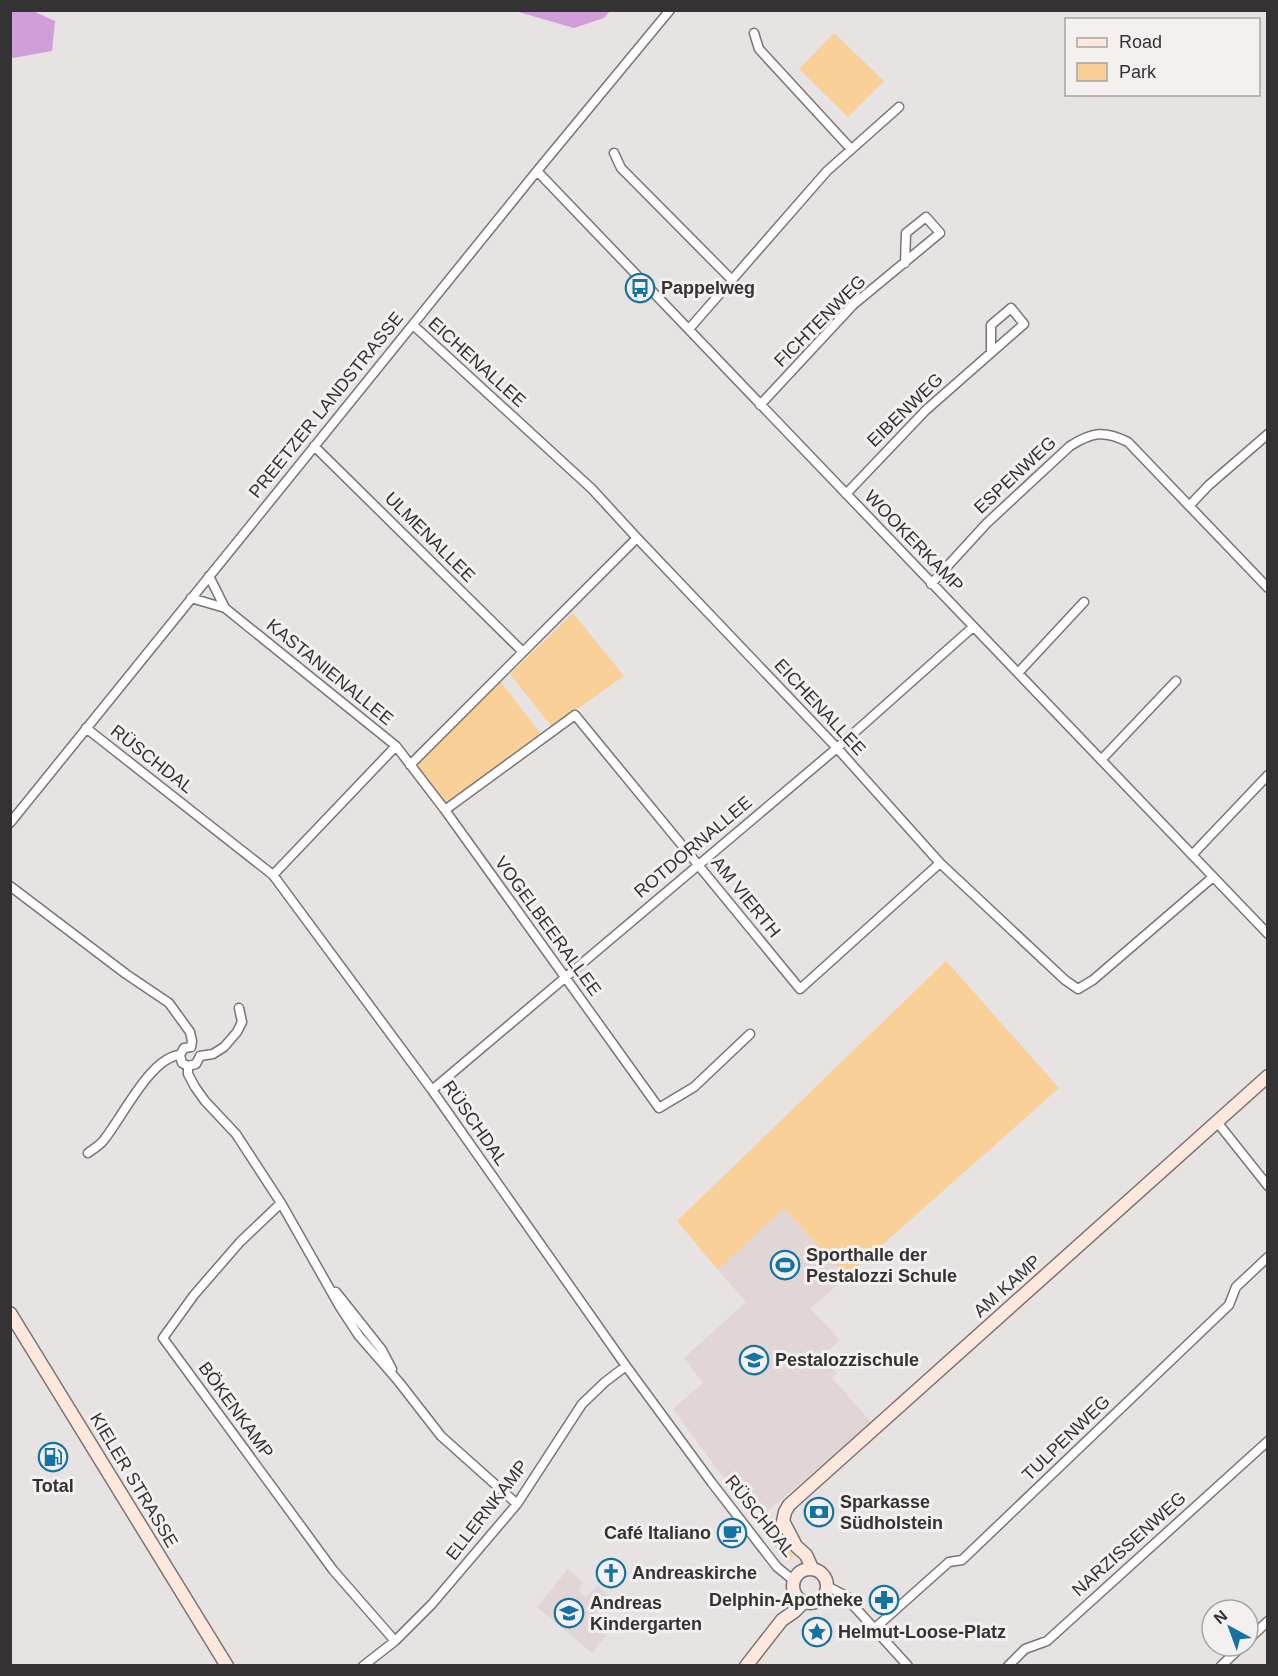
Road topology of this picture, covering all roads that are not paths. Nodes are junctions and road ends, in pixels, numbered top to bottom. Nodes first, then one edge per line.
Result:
1 (670, 10) edge
2 (754, 33) dead end
3 (898, 107) dead end
4 (851, 149) junction
5 (614, 153) dead end
6 (537, 171) junction
7 (905, 263) junction
8 (732, 280) junction
9 (412, 325) junction
10 (689, 330) junction
11 (991, 353) junction
12 (760, 405) junction
13 (1268, 434) edge
14 (314, 446) junction
15 (846, 494) junction
16 (1189, 506) junction
17 (637, 538) junction
18 (209, 576) junction
19 (931, 584) junction
20 (1268, 588) edge
21 (191, 598) junction
22 (1084, 602) dead end
23 (225, 608) junction
24 (974, 627) junction
25 (523, 652) junction
26 (1018, 673) junction
27 (1176, 681) dead end
28 (86, 728) junction
29 (396, 746) junction
30 (837, 748) junction
31 (1101, 760) junction
32 (410, 765) junction
33 (1268, 775) edge
34 (445, 810) junction
35 (10, 823) edge
36 (1192, 855) junction
37 (940, 863) junction
38 (698, 864) junction
39 (273, 875) junction
40 (1213, 877) junction
41 (10, 886) edge
42 (1268, 934) edge
43 (564, 977) junction
44 (239, 1008) dead end
45 (750, 1034) dead end
46 (192, 1047) junction
47 (180, 1055) junction
48 (200, 1056) junction
49 (188, 1066) junction
50 (1268, 1076) edge
51 (432, 1090) junction
52 (1217, 1122) junction
53 (88, 1153) dead end
54 (1268, 1186) edge
55 (280, 1203) junction
56 (1268, 1257) edge
57 (10, 1313) edge
58 (626, 1366) junction
59 (1268, 1441) edge
60 (517, 1504) junction
61 (802, 1573) junction
62 (825, 1592) junction
63 (794, 1593) junction
64 (804, 1602) junction
65 (782, 1620) junction
66 (874, 1628) junction
67 (395, 1641) junction
68 (227, 1665) edge
69 (363, 1665) edge
70 (746, 1665) edge
71 (908, 1665) edge
72 (1008, 1665) edge

1 - 6 street, PREETZER LANDSTRASSE
2 - 4 street
3 - 4 street
4 - 8 street
5 - 8 street
6 - 9 street, PREETZER LANDSTRASSE
6 - 10 street, WOOKERKAMP
7 - 7 street, FICHTENWEG
7 - 12 street, FICHTENWEG
8 - 10 street
9 - 14 street, PREETZER LANDSTRASSE
9 - 17 street, EICHENALLEE
10 - 12 street, WOOKERKAMP
11 - 11 street, EIBENWEG
11 - 15 street, EIBENWEG
12 - 15 street, WOOKERKAMP
13 - 16 street
14 - 18 street, PREETZER LANDSTRASSE
14 - 25 street, ULMENALLEE
15 - 19 street, WOOKERKAMP
16 - 19 street, ESPENWEG
16 - 20 street, ESPENWEG
17 - 25 street
17 - 30 street, EICHENALLEE
18 - 21 street, PREETZER LANDSTRASSE
18 - 23 street, KASTANIENALLEE
19 - 24 street, WOOKERKAMP
21 - 23 street, KASTANIENALLEE
21 - 28 street, PREETZER LANDSTRASSE
22 - 26 street
23 - 29 street, KASTANIENALLEE
24 - 26 street, WOOKERKAMP
24 - 30 street, ROTDORNALLEE
25 - 32 street
26 - 31 street, WOOKERKAMP
27 - 31 street
28 - 35 street, PREETZER LANDSTRASSE
28 - 39 street, RÜSCHDAL
29 - 32 street, KASTANIENALLEE
29 - 39 street
30 - 37 street, EICHENALLEE
30 - 38 street, ROTDORNALLEE
31 - 36 street, WOOKERKAMP
32 - 34 street, VOGELBEERALLEE
33 - 36 street
34 - 38 street, AM VIERTH
34 - 43 street, VOGELBEERALLEE
36 - 40 street, WOOKERKAMP
37 - 38 street, AM VIERTH
37 - 40 street, EICHENALLEE
38 - 43 street, ROTDORNALLEE
39 - 51 street, RÜSCHDAL
40 - 42 street, WOOKERKAMP
41 - 46 street
43 - 45 street, VOGELBEERALLEE
43 - 51 street, ROTDORNALLEE
44 - 48 street
46 - 47 street
46 - 48 street
47 - 49 street
47 - 53 street
48 - 49 street
49 - 55 street
50 - 52 street, AM KAMP
51 - 58 street, RÜSCHDAL
52 - 54 street
52 - 61 street, AM KAMP
55 - 60 street
55 - 67 street, BÖKENKAMP
56 - 66 street, TULPENWEG
57 - 68 street, KIELER STRASSE
58 - 60 street, ELLERNKAMP
58 - 61 street, RÜSCHDAL
59 - 72 street, NARZISSENWEG
60 - 67 street, ELLERNKAMP
61 - 62 street
61 - 63 street
62 - 64 street
62 - 66 street
63 - 64 street
63 - 65 street
64 - 65 street
65 - 70 street
66 - 71 street
67 - 69 street, ELLERNKAMP

